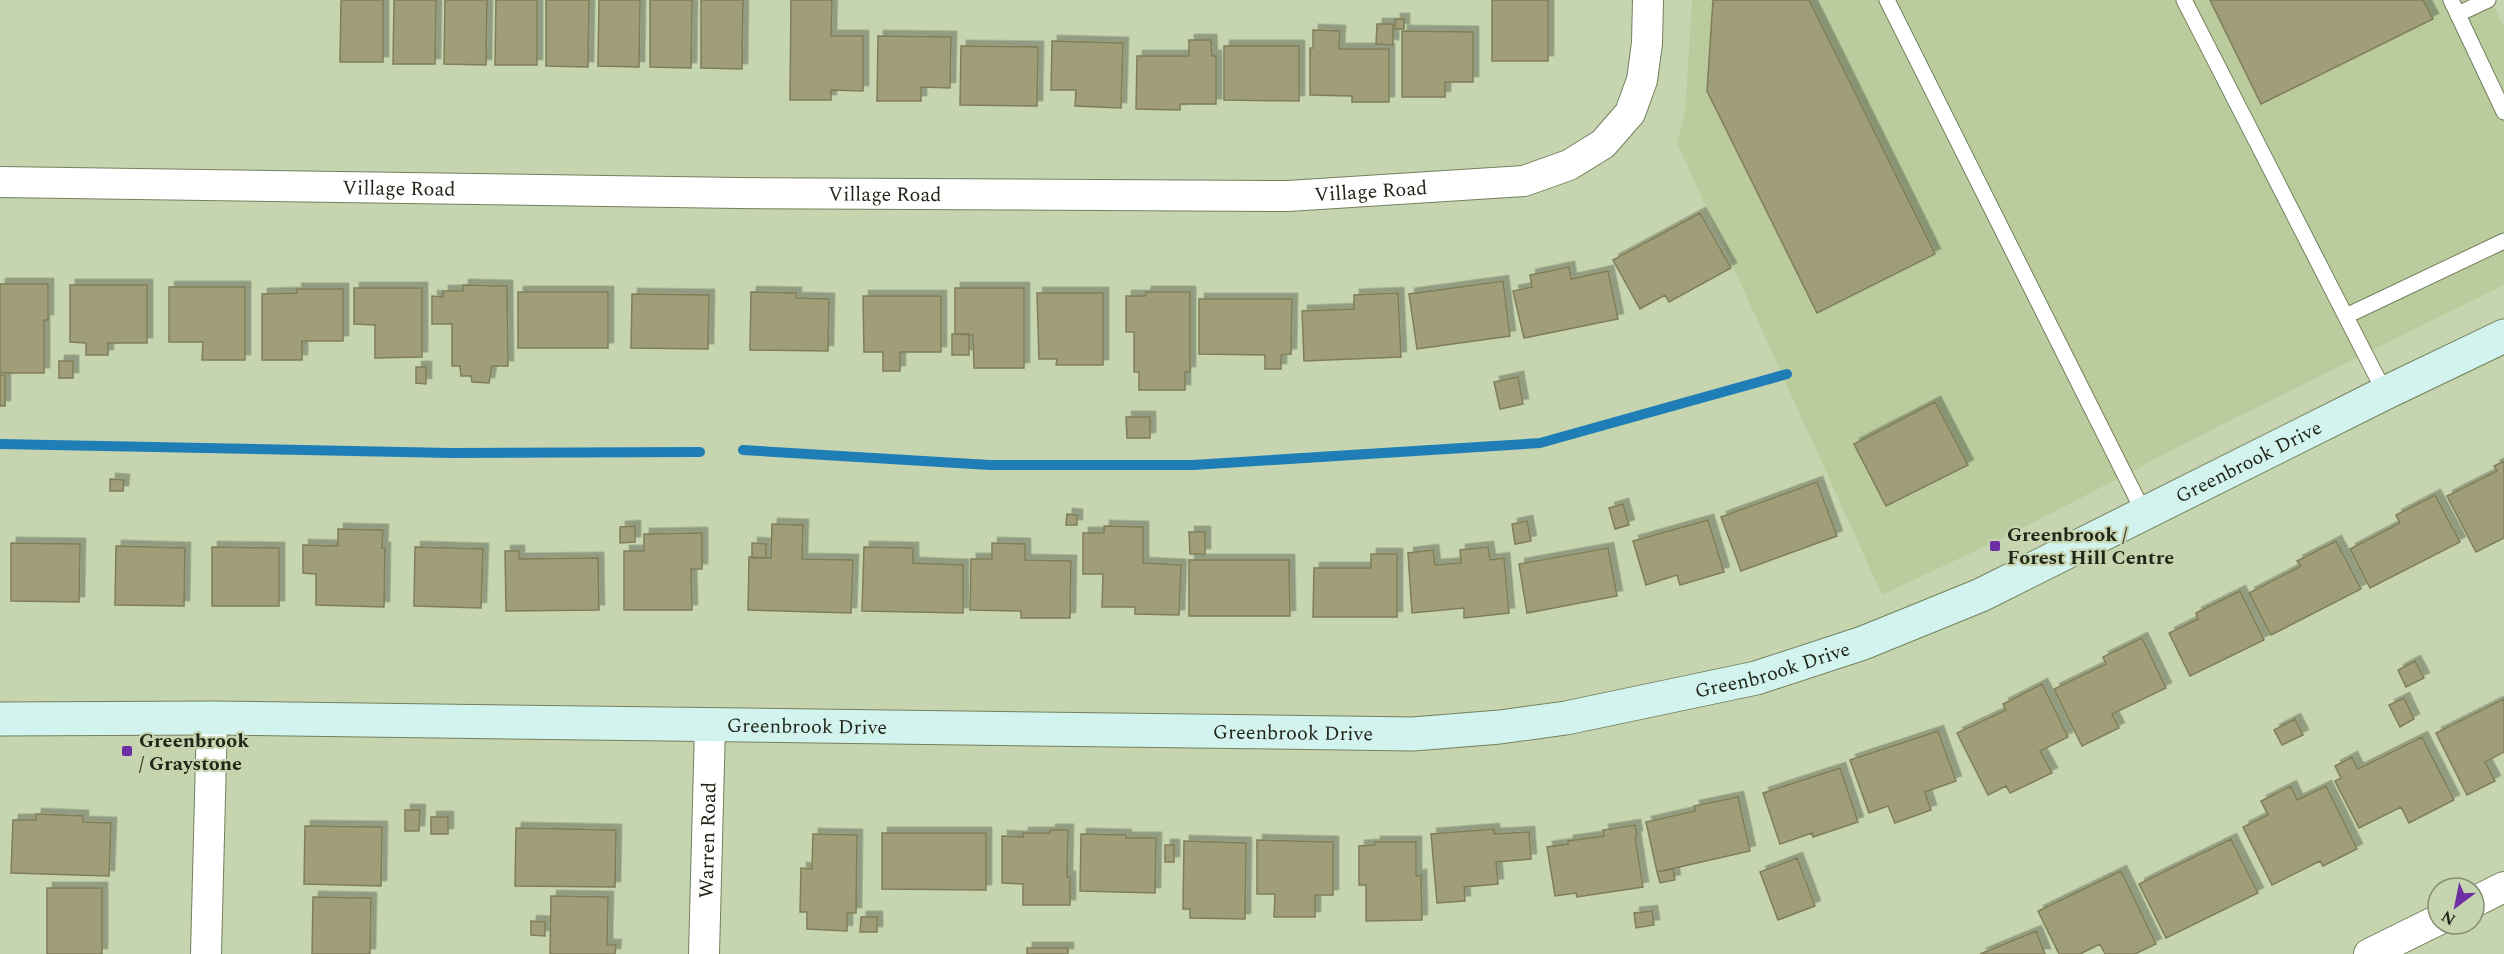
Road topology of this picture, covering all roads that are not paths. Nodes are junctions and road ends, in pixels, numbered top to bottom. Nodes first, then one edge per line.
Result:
1 (1648, 0) edge
2 (1887, 0) edge
3 (2184, 0) edge
4 (2451, 0) edge
5 (2488, 0) edge
6 (2458, 14) junction
7 (2504, 111) edge
8 (0, 182) edge
9 (2504, 241) edge
10 (2346, 316) junction
11 (2504, 336) edge
12 (2385, 393) junction
13 (2145, 515) junction
14 (213, 718) junction
15 (0, 719) edge
16 (710, 726) junction
17 (2504, 887) edge
18 (2486, 896) edge
19 (2426, 926) edge
20 (206, 954) edge
21 (704, 954) edge
22 (2369, 954) edge

1 - 8 street, Village Road
2 - 13 lane
3 - 10 lane
4 - 6 lane
5 - 6 lane
6 - 7 lane
9 - 10 lane
10 - 12 lane
11 - 12 street, Greenbrook Drive
12 - 13 street, Greenbrook Drive
13 - 16 street, Greenbrook Drive
14 - 15 street, Greenbrook Drive
14 - 16 street, Greenbrook Drive
14 - 20 street
16 - 21 street, Warren Road
17 - 18 street
19 - 22 street

